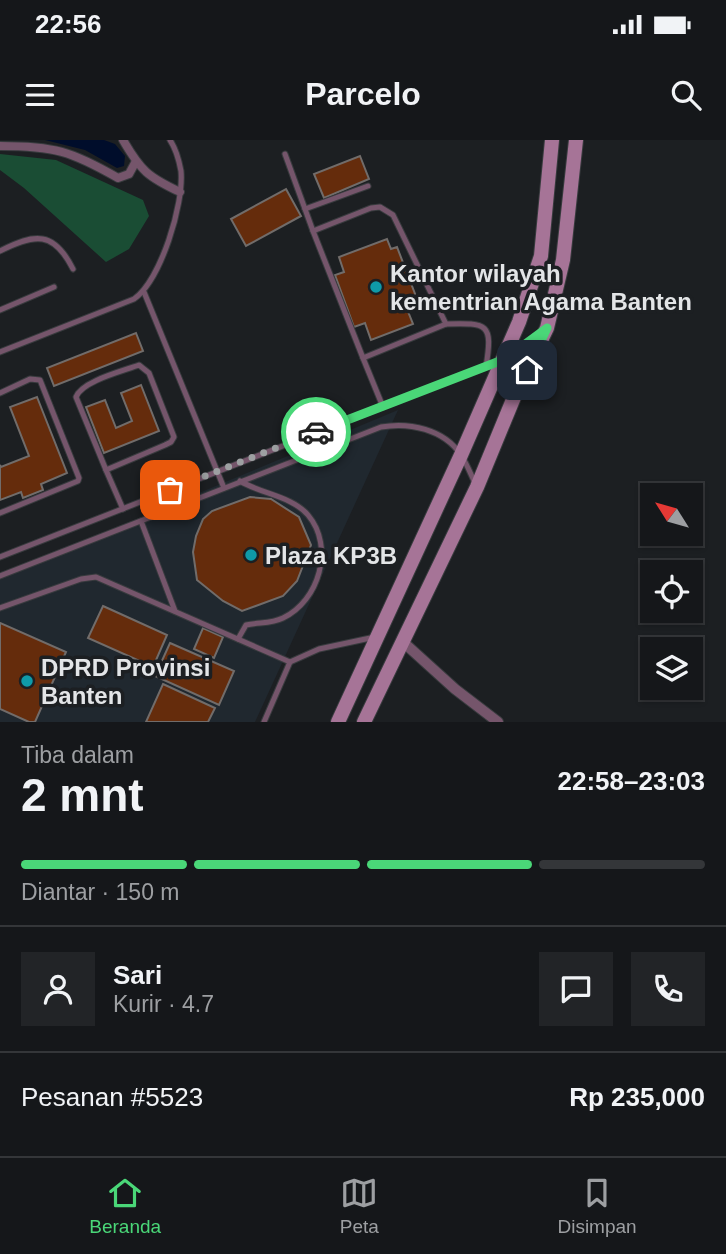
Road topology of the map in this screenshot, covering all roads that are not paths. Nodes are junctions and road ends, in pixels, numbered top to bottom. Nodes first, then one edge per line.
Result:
1 (123, 140) edge
2 (170, 140) edge
3 (552, 140) edge
4 (576, 140) edge
5 (0, 146) edge
6 (285, 154) dead end
7 (135, 163) junction
8 (368, 186) dead end
9 (180, 192) junction
10 (305, 209) junction
11 (313, 231) junction
12 (0, 251) edge
13 (73, 269) dead end
14 (54, 287) dead end
15 (144, 292) junction
16 (0, 310) edge
17 (446, 324) junction
18 (547, 328) junction
19 (0, 352) edge
20 (363, 358) junction
21 (505, 359) junction
22 (486, 367) junction
23 (0, 393) edge
24 (383, 407) junction
25 (461, 455) junction
26 (106, 470) junction
27 (217, 472) junction
28 (240, 481) junction
29 (477, 487) junction
30 (224, 488) junction
31 (123, 509) junction
32 (0, 513) edge
33 (141, 521) junction
34 (0, 555) edge
35 (0, 576) edge
36 (0, 608) edge
37 (175, 611) junction
38 (376, 637) junction
39 (238, 639) junction
40 (402, 641) junction
41 (290, 662) junction
42 (264, 722) edge
43 (338, 722) edge
44 (364, 722) edge
45 (498, 722) edge

1 - 7 street
2 - 9 lane
3 - 21 main road
4 - 18 main road
5 - 7 street
6 - 10 lane
7 - 9 street
8 - 10 lane
9 - 15 lane
10 - 11 lane
11 - 17 lane
11 - 20 lane
12 - 13 lane
14 - 16 lane
15 - 19 lane
15 - 27 lane
17 - 20 lane
17 - 22 lane
18 - 21 lane
18 - 29 main road
20 - 24 lane
21 - 22 lane
21 - 25 main road
22 - 24 lane
23 - 32 lane
24 - 27 lane
25 - 28 lane
25 - 29 lane
25 - 38 main road
26 - 26 lane
26 - 31 lane
27 - 30 lane
27 - 31 lane
28 - 30 lane
28 - 39 lane
29 - 40 main road
30 - 33 lane
31 - 34 lane
33 - 35 lane
33 - 37 lane
36 - 37 lane
37 - 39 lane
38 - 41 lane
38 - 43 main road
39 - 41 lane
40 - 44 main road
40 - 45 street
41 - 42 lane

